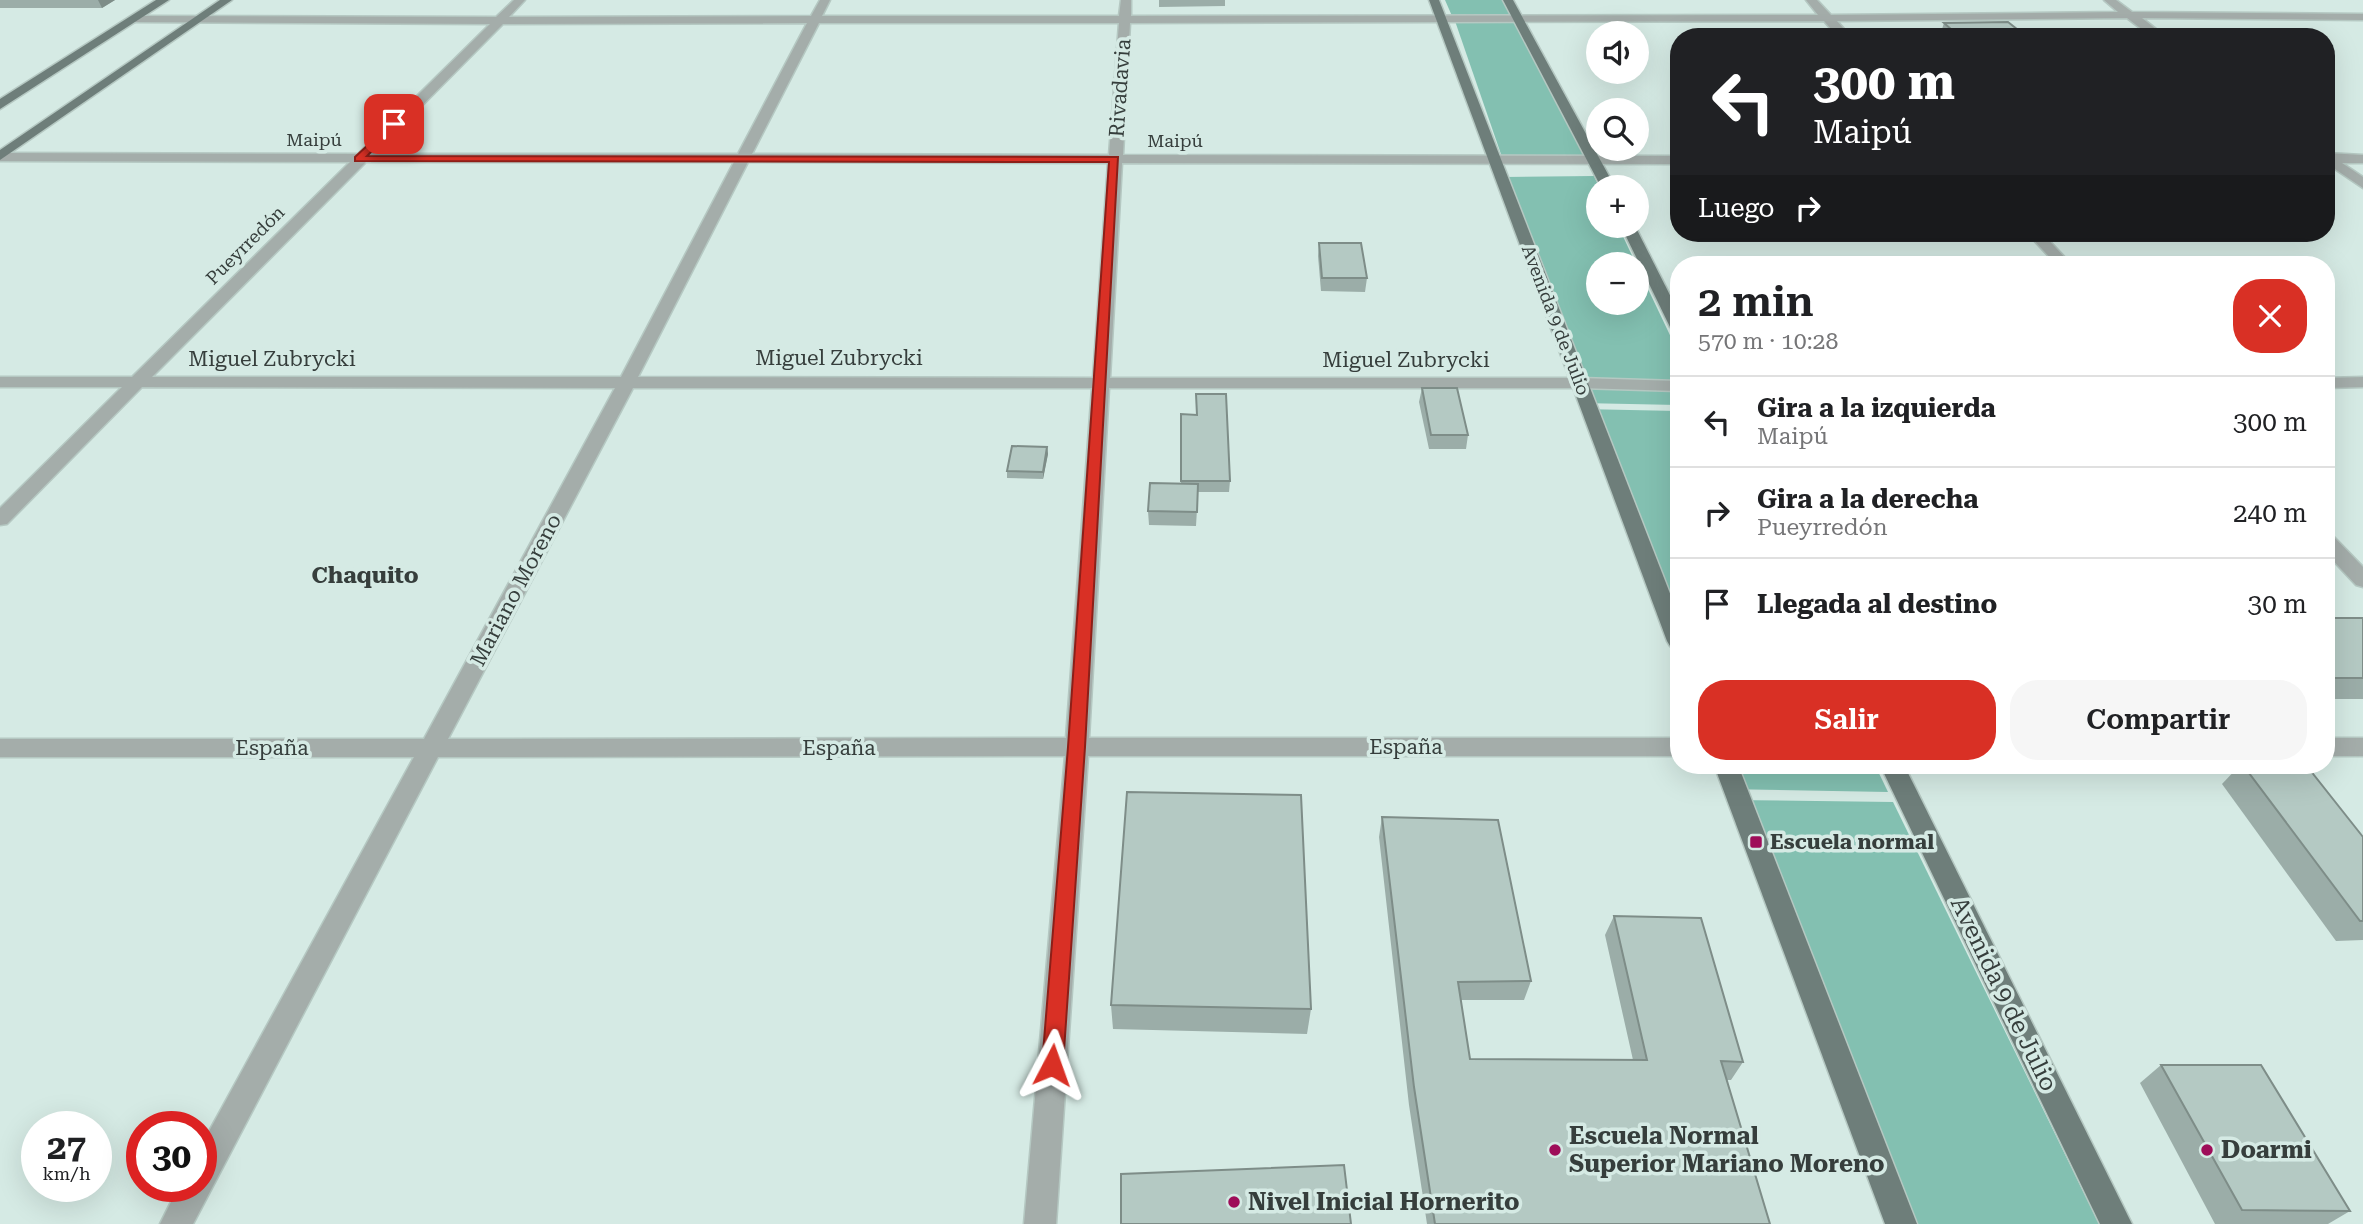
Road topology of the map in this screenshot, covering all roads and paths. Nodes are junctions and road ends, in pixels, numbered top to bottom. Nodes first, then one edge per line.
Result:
1 (164, 0) edge
2 (227, 0) edge
3 (520, 0) edge
4 (825, 0) edge
5 (1434, 0) edge
6 (1508, 0) edge
7 (1811, 0) edge
8 (2109, 0) edge
9 (1125, 10) edge
10 (2130, 15) junction
11 (2363, 17) edge
12 (1827, 18) junction
13 (135, 19) junction
14 (1441, 19) junction
15 (1517, 19) junction
16 (500, 20) junction
17 (813, 20) junction
18 (197, 21) junction
19 (1836, 28) edge
20 (2148, 28) edge
21 (0, 105) edge
22 (1586, 144) edge
23 (0, 157) edge
24 (2335, 158) edge
25 (358, 159) junction
26 (744, 159) junction
27 (1114, 159) junction
28 (2363, 159) edge
29 (1586, 160) edge
30 (1649, 160) edge
31 (1670, 160) edge
32 (1496, 161) junction
33 (2335, 164) edge
34 (2363, 184) edge
35 (1634, 238) edge
36 (2043, 242) edge
37 (2056, 256) edge
38 (1670, 311) edge
39 (628, 380) junction
40 (0, 382) edge
41 (138, 382) junction
42 (1101, 382) junction
43 (2363, 382) edge
44 (1580, 383) junction
45 (2335, 383) edge
46 (1670, 386) edge
47 (0, 519) edge
48 (2335, 550) edge
49 (2363, 580) edge
50 (1670, 620) edge
51 (1077, 747) junction
52 (1670, 747) edge
53 (2335, 747) edge
54 (2363, 747) edge
55 (0, 748) edge
56 (430, 748) junction
57 (1729, 774) edge
58 (1896, 774) edge
59 (217, 1147) edge
60 (188, 1202) edge
61 (176, 1224) edge
62 (1040, 1224) edge
63 (1901, 1224) edge
64 (2116, 1224) edge

1 - 13 main road
2 - 18 main road
3 - 16 street, Pueyrredón
4 - 17 street, Mariano Moreno
5 - 14 main road, Avenida 9 de Julio
6 - 15 main road
7 - 12 street
8 - 10 street
9 - 14 street
9 - 17 street
9 - 27 street, Rivadavia
10 - 11 street
10 - 12 street
10 - 20 street
12 - 15 street
12 - 19 street
13 - 18 street
13 - 21 main road
14 - 15 street
14 - 32 main road, Avenida 9 de Julio
15 - 22 main road
16 - 17 street
16 - 18 street
16 - 25 street, Pueyrredón
17 - 26 street, Mariano Moreno
18 - 23 main road
23 - 25 street, Maipú
24 - 28 street
25 - 26 street, Maipú
25 - 41 street, Pueyrredón
26 - 27 street, Maipú
26 - 39 street, Mariano Moreno
27 - 32 street, Maipú
27 - 42 street, Rivadavia
29 - 32 street, Maipú
30 - 31 street, Maipú
32 - 44 main road, Avenida 9 de Julio
33 - 34 street
35 - 38 main road
36 - 37 street
39 - 41 street, Miguel Zubrycki
39 - 42 street, Miguel Zubrycki
39 - 56 street, Mariano Moreno
40 - 41 street, Miguel Zubrycki
41 - 47 street, Pueyrredón
42 - 44 street, Miguel Zubrycki
42 - 51 street, Rivadavia
43 - 45 street
44 - 46 street, Miguel Zubrycki
44 - 50 main road, Avenida 9 de Julio
48 - 49 street
51 - 52 street, España
51 - 56 street, España
51 - 62 street, Rivadavia
53 - 54 street
55 - 56 street, España
56 - 59 street, Mariano Moreno
57 - 63 main road
58 - 64 main road, Avenida 9 de Julio
60 - 61 street

